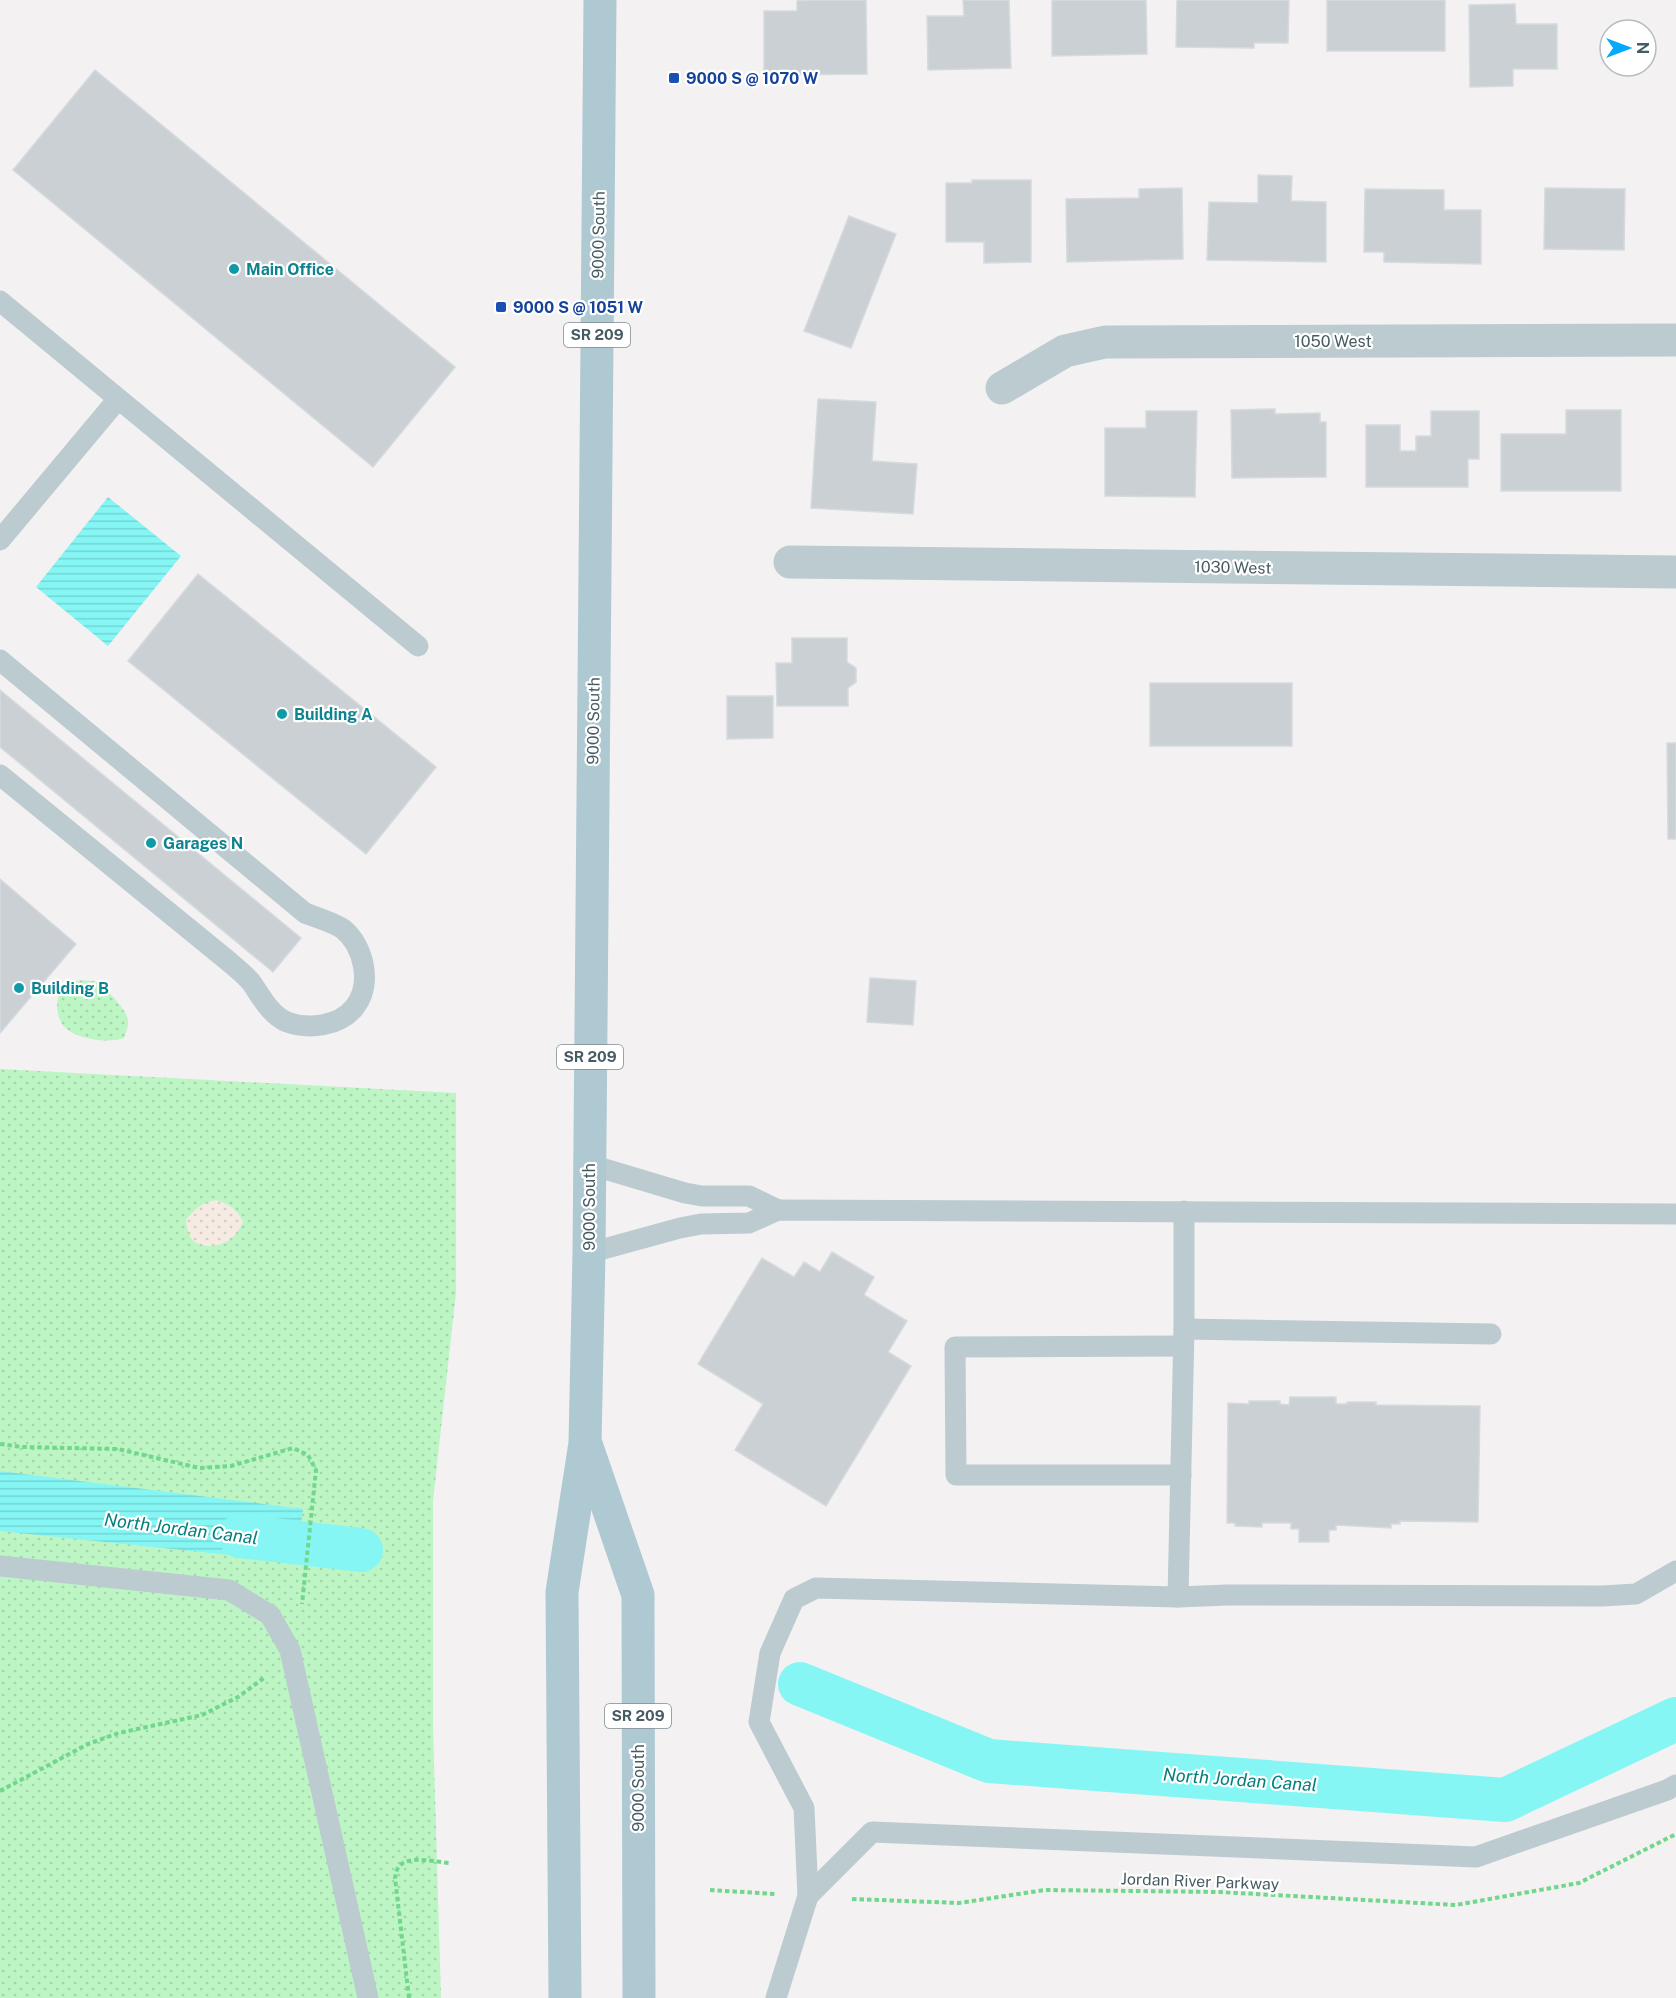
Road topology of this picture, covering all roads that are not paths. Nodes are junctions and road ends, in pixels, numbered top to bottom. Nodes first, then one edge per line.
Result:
1 (600, 0) edge
2 (0, 301) edge
3 (1676, 340) edge
4 (1002, 388) dead end
5 (118, 399) junction
6 (1, 536) edge
7 (790, 562) dead end
8 (1676, 572) edge
9 (418, 646) dead end
10 (0, 660) edge
11 (0, 775) edge
12 (588, 1164) junction
13 (778, 1210) junction
14 (1184, 1211) junction
15 (1676, 1214) edge
16 (589, 1253) junction
17 (1491, 1334) dead end
18 (1183, 1337) junction
19 (585, 1443) junction
20 (1181, 1475) junction
21 (0, 1566) edge
22 (1676, 1572) edge
23 (1178, 1597) junction
24 (1676, 1785) edge
25 (808, 1896) junction
26 (368, 1998) edge
27 (565, 1998) edge
28 (639, 1998) edge
29 (776, 1998) edge

1 - 12 main road, 9000 South / SR 209
2 - 5 lane
3 - 4 street, 1050 West
5 - 6 lane
5 - 9 lane
7 - 8 street, 1030 West
10 - 11 lane
12 - 13 lane
12 - 16 main road, 9000 South / SR 209
13 - 14 lane
13 - 16 lane
14 - 15 lane
14 - 18 lane
16 - 19 main road, 9000 South / SR 209
17 - 18 lane
18 - 20 lane
18 - 20 lane
19 - 27 main road, 9000 South / SR 209
19 - 28 main road, 9000 South / SR 209
20 - 23 lane
21 - 26 lane
22 - 23 lane
23 - 25 lane
24 - 25 lane
25 - 29 lane

